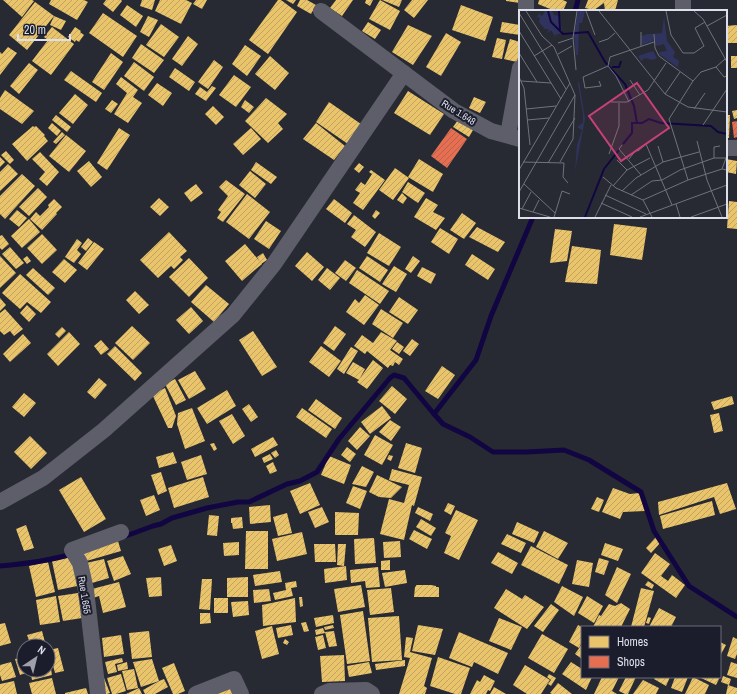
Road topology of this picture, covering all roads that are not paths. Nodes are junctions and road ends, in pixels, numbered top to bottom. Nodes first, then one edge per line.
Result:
1 (684, 0) edge
2 (683, 10) edge
3 (321, 11) dead end
4 (404, 73) junction
5 (519, 80) edge
6 (514, 137) edge
7 (0, 502) edge
8 (121, 532) dead end
9 (98, 694) edge
10 (196, 694) edge
11 (241, 694) edge
12 (322, 694) edge
13 (372, 694) edge

1 - 2 street
3 - 4 street, Rue 1.648
4 - 6 street, Rue 1.648
4 - 7 street
5 - 6 street
8 - 9 street, Rue 1.655
10 - 11 street
12 - 13 street

